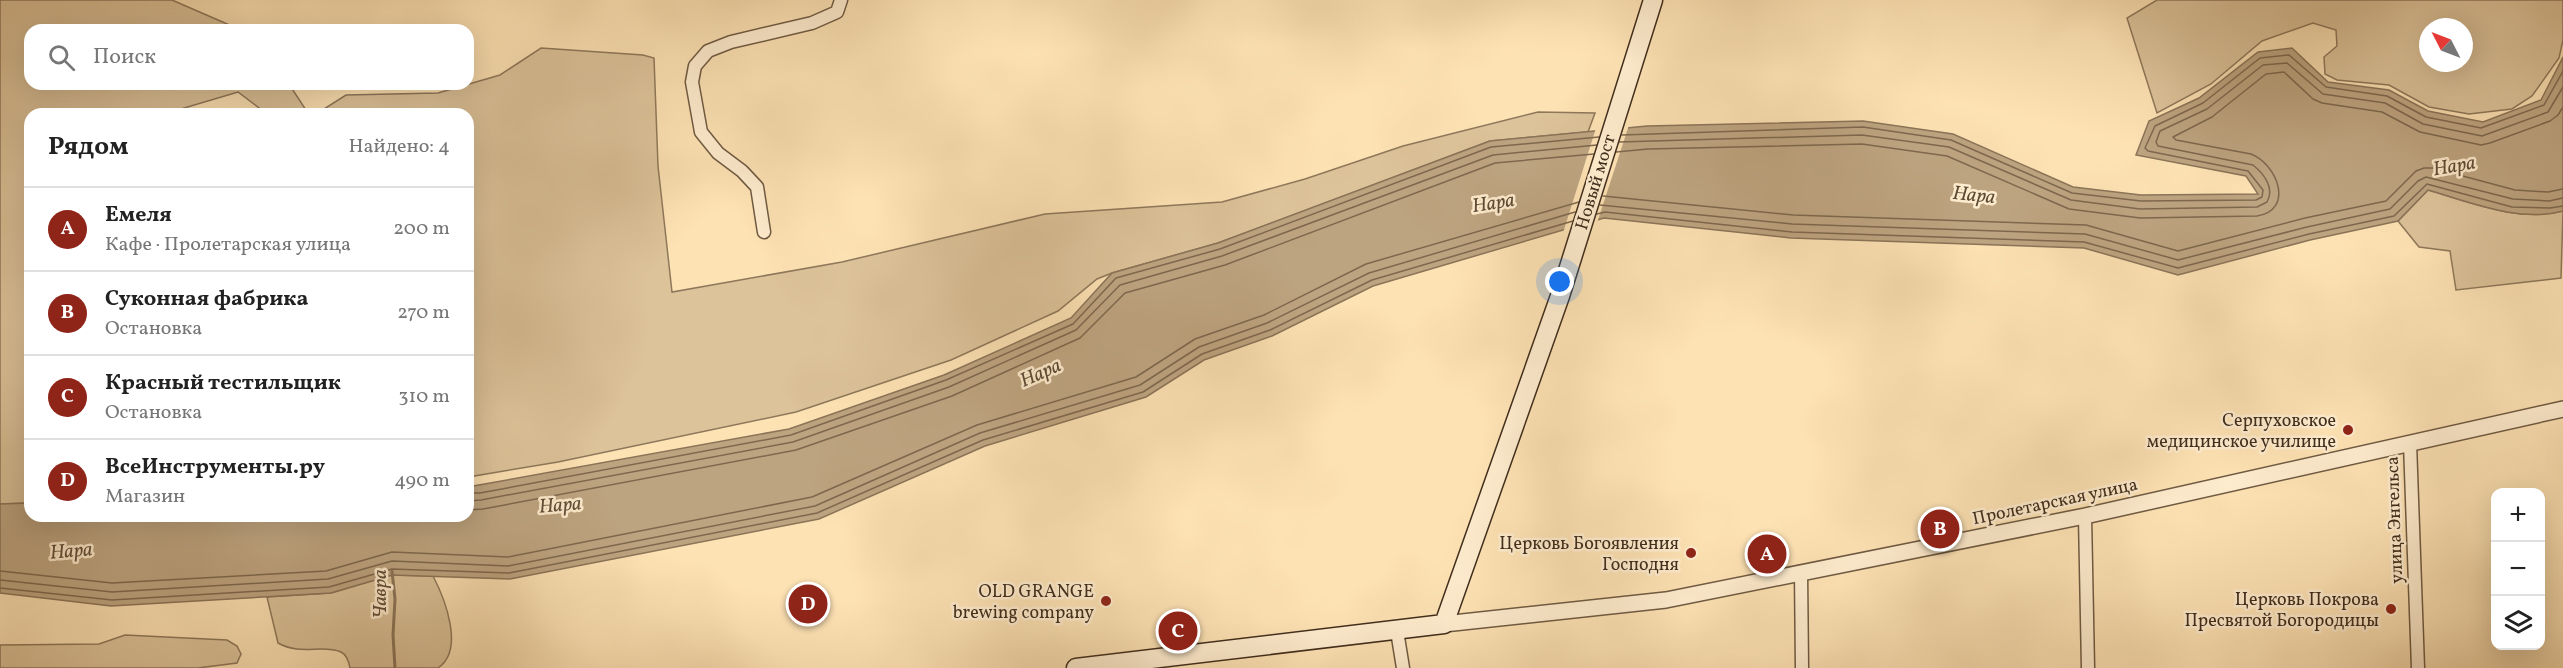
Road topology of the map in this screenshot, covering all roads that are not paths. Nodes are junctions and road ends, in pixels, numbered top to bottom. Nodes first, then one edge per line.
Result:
1 (841, 0) edge
2 (1653, 0) edge
3 (764, 232) dead end
4 (2563, 409) edge
5 (2410, 442) junction
6 (2085, 516) junction
7 (1801, 572) junction
8 (1444, 624) junction
9 (1397, 631) junction
10 (1076, 668) edge
11 (1403, 668) edge
12 (1802, 668) edge
13 (2088, 668) edge
14 (2418, 668) edge

1 - 3 street
2 - 8 main road, Новый мост
4 - 5 street, Пролетарская улица
5 - 6 street, Пролетарская улица
5 - 14 street, улица Энгельса
6 - 7 street, Пролетарская улица
6 - 13 street
7 - 8 street, Пролетарская улица
7 - 12 street
8 - 9 main road
9 - 10 main road
9 - 11 street

